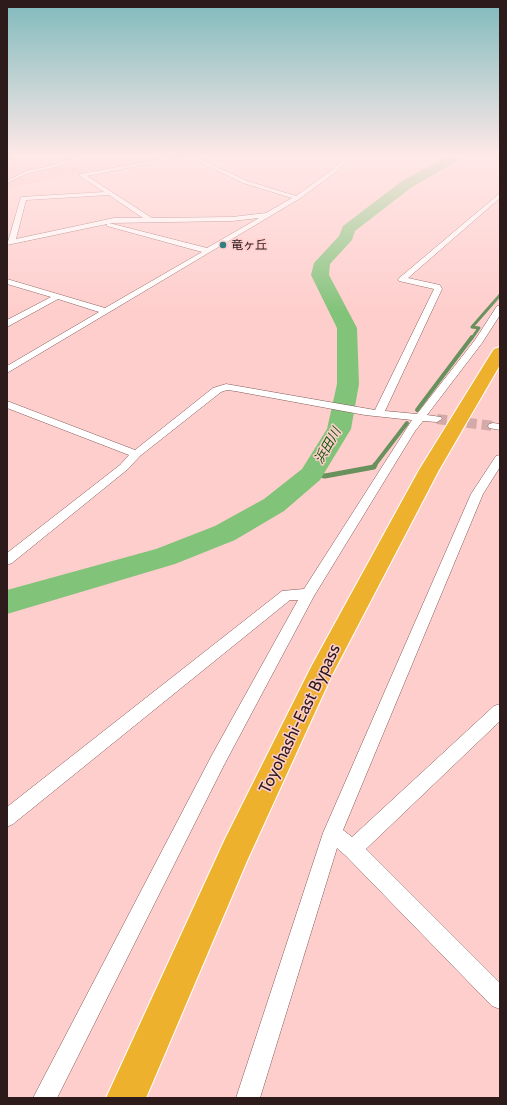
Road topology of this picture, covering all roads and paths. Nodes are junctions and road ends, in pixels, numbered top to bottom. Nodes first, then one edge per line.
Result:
1 (20, 209) edge
2 (134, 209) edge
3 (279, 209) edge
4 (484, 209) edge
5 (267, 216) junction
6 (151, 220) junction
7 (101, 223) junction
8 (9, 243) edge
9 (208, 251) junction
10 (7, 280) edge
11 (58, 296) junction
12 (500, 308) edge
13 (106, 311) junction
14 (8, 324) edge
15 (500, 352) edge
16 (11, 363) edge
17 (7, 370) edge
18 (7, 404) edge
19 (379, 413) junction
20 (420, 417) junction
21 (437, 419) tunnel mouth
22 (136, 454) junction
23 (500, 458) edge
24 (7, 560) edge
25 (308, 594) junction
26 (500, 711) edge
27 (7, 818) edge
28 (332, 833) junction
29 (353, 849) junction
30 (500, 998) edge
31 (46, 1098) edge
32 (126, 1098) edge
33 (248, 1098) edge

1 - 8 street
2 - 6 street
3 - 5 street
4 - 19 street
5 - 6 street
5 - 9 street
6 - 7 street
7 - 8 street
7 - 9 street
9 - 13 street
10 - 11 street
11 - 13 street
11 - 14 street
12 - 20 street
13 - 16 street
15 - 32 highway, Toyohashi-East Bypass
16 - 17 street
18 - 22 street
19 - 20 street
19 - 22 street
20 - 21 street
20 - 25 street
22 - 24 street
23 - 28 street
25 - 27 street
25 - 31 street
26 - 29 street
28 - 29 street
28 - 33 street
29 - 30 street

